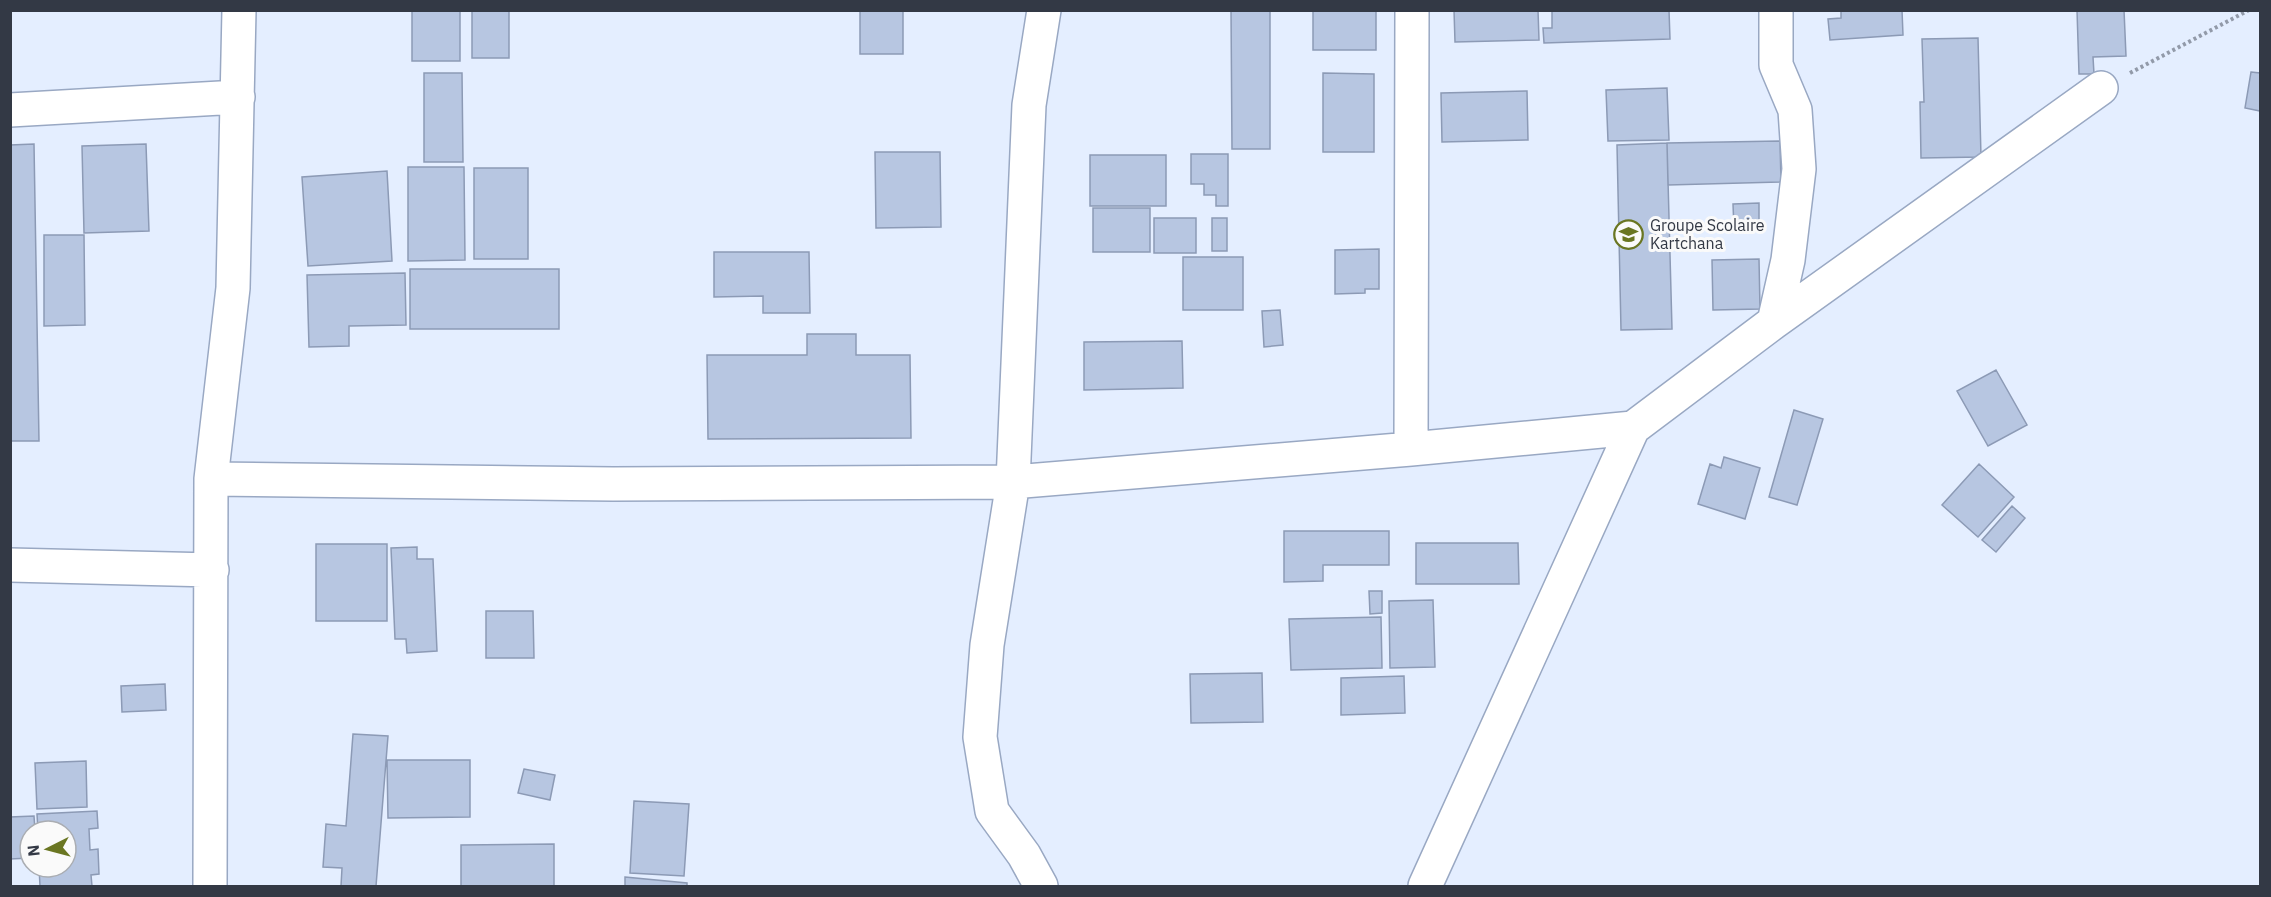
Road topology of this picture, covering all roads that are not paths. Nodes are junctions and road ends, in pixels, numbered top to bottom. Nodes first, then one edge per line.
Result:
1 (239, 10) edge
2 (1044, 10) edge
3 (1412, 10) edge
4 (1776, 10) edge
5 (2101, 88) road end
6 (238, 97) junction
7 (10, 110) edge
8 (1774, 322) junction
9 (1633, 428) junction
10 (1411, 449) junction
11 (211, 479) junction
12 (1013, 482) junction
13 (10, 565) edge
14 (212, 570) junction
15 (210, 886) edge
16 (1041, 886) edge
17 (1425, 886) edge

1 - 6 street
2 - 12 street
3 - 10 street
4 - 8 street
5 - 8 street
6 - 7 street
6 - 11 street
8 - 9 street
9 - 10 street
9 - 17 street
10 - 12 street
11 - 12 street
11 - 14 street
12 - 16 street
13 - 14 street
14 - 15 street

